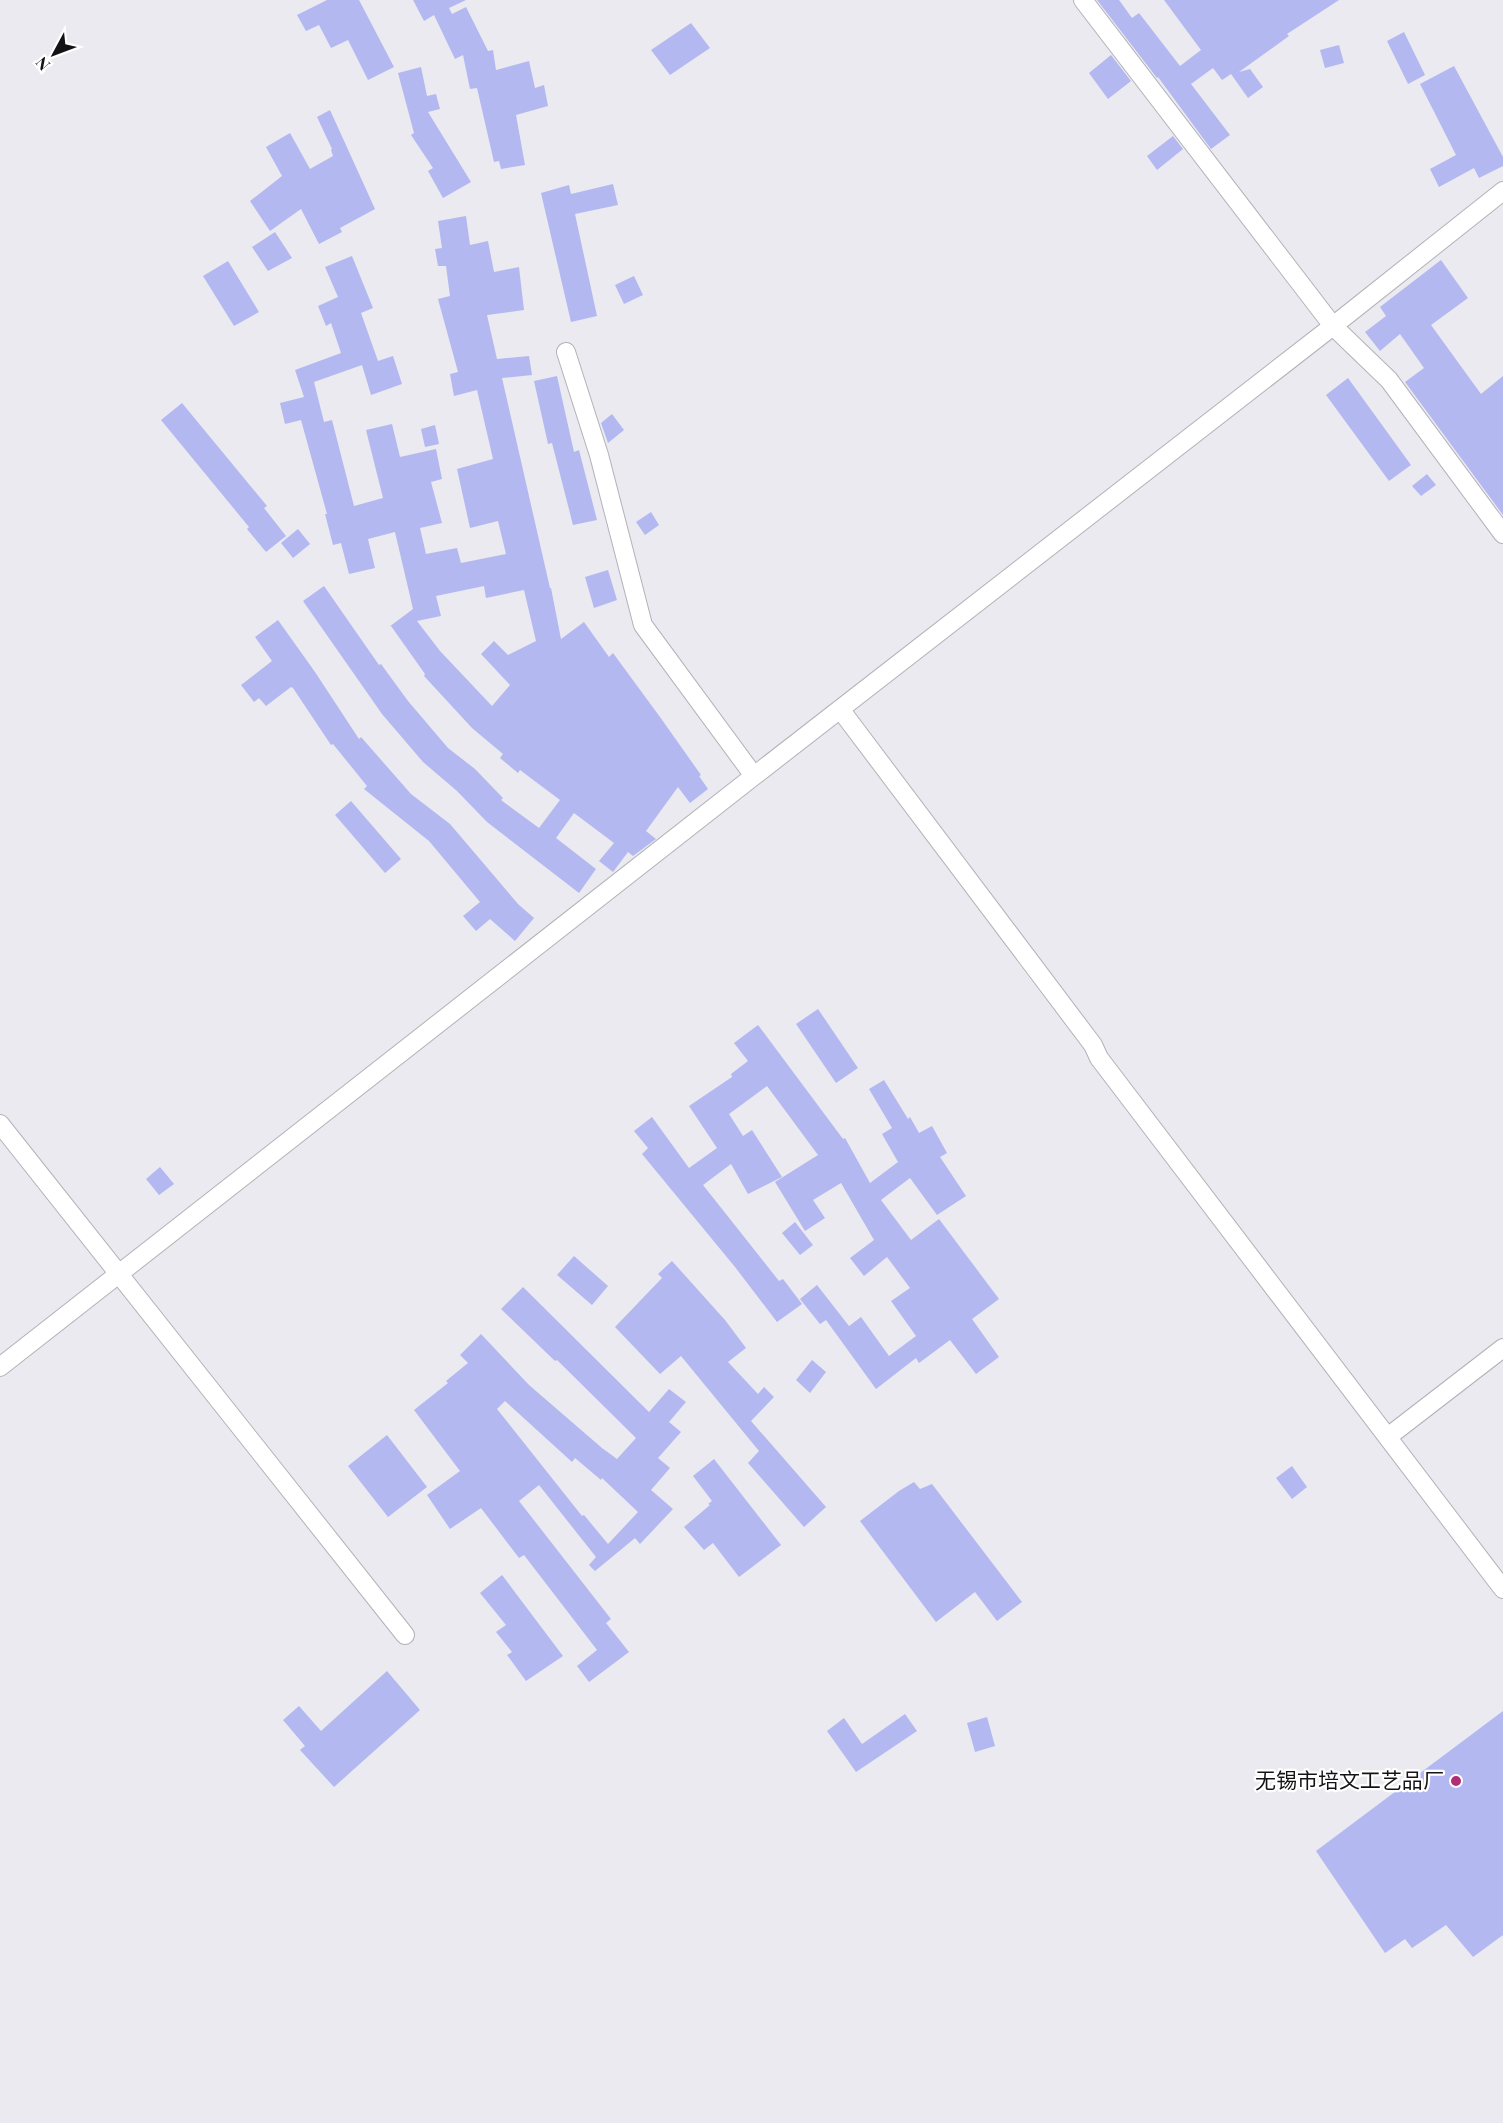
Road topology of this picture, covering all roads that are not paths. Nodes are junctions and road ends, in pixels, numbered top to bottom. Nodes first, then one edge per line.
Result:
1 (1083, 0) edge
2 (1503, 191) edge
3 (1333, 326) junction
4 (566, 352) dead end
5 (1503, 534) edge
6 (840, 709) junction
7 (754, 776) junction
8 (0, 1124) edge
9 (120, 1273) junction
10 (1503, 1348) edge
11 (0, 1367) edge
12 (1389, 1436) junction
13 (1503, 1589) edge
14 (405, 1635) dead end

1 - 3 street
2 - 3 street
3 - 5 street
3 - 6 street
4 - 7 street
6 - 7 street
6 - 12 street
7 - 9 street
8 - 9 street
9 - 11 street
9 - 14 street
10 - 12 street
12 - 13 street

